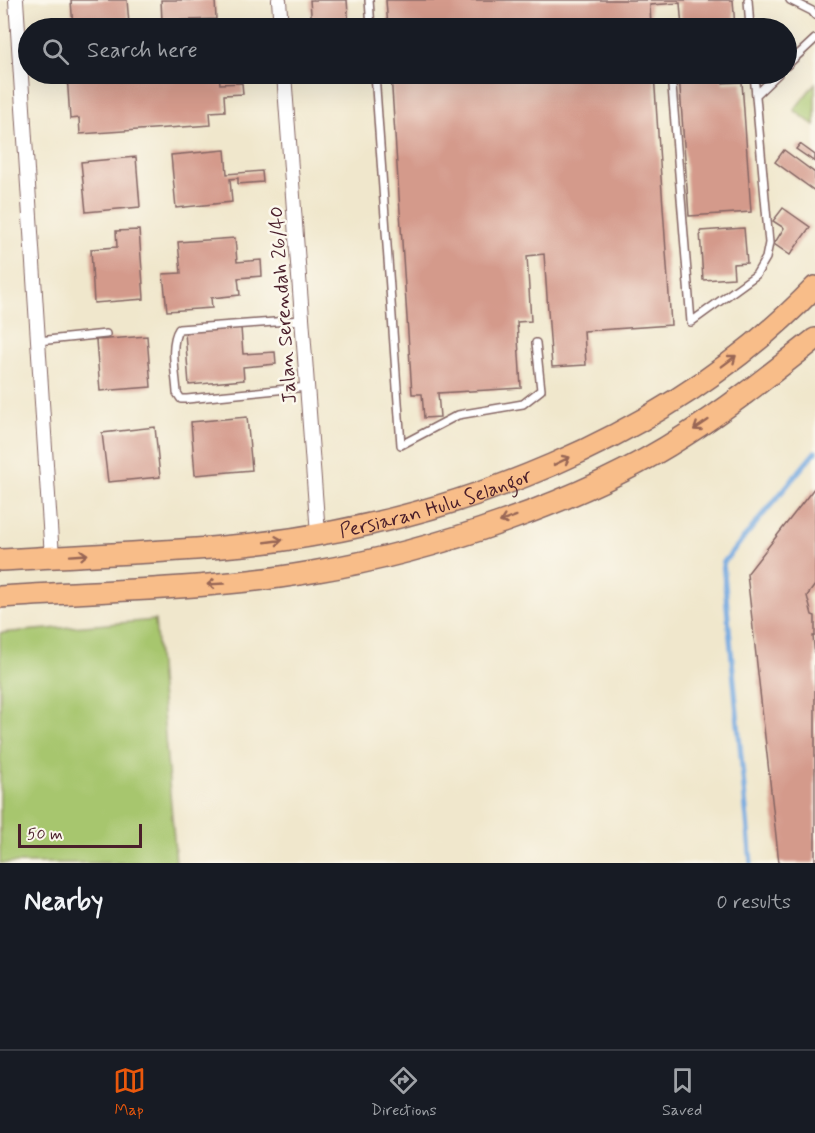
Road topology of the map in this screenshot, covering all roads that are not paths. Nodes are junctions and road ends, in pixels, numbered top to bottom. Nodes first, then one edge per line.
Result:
1 (16, 0) edge
2 (279, 0) edge
3 (369, 0) edge
4 (748, 0) edge
5 (790, 0) edge
6 (815, 15) edge
7 (280, 18) edge
8 (370, 18) edge
9 (749, 18) edge
10 (18, 31) edge
11 (815, 39) edge
12 (797, 56) edge
13 (21, 84) edge
14 (285, 84) edge
15 (376, 84) edge
16 (672, 84) edge
17 (755, 84) edge
18 (768, 84) edge
19 (756, 95) junction
20 (815, 287) edge
21 (302, 320) junction
22 (106, 334) dead end
23 (815, 339) edge
24 (38, 341) junction
25 (536, 343) dead end
26 (307, 387) junction
27 (318, 534) junction
28 (52, 557) junction
29 (0, 560) edge
30 (0, 597) edge

1 - 10 street
2 - 7 street
3 - 8 lane
4 - 9 lane
5 - 6 lane
11 - 12 lane
13 - 24 street
14 - 21 street, Jalan Serendah 26/40
15 - 25 lane
16 - 19 lane
17 - 19 lane
18 - 19 lane
27 -> 20 main road, Persiaran Hulu Selangor
21 - 26 street, Jalan Serendah 26/40
21 - 26 lane
22 - 24 lane
23 -> 30 main road, Persiaran Hulu Selangor
24 - 28 street
26 - 27 street, Jalan Serendah 26/40
28 -> 27 main road, Persiaran Hulu Selangor
28 - 29 main road, Persiaran Hulu Selangor

